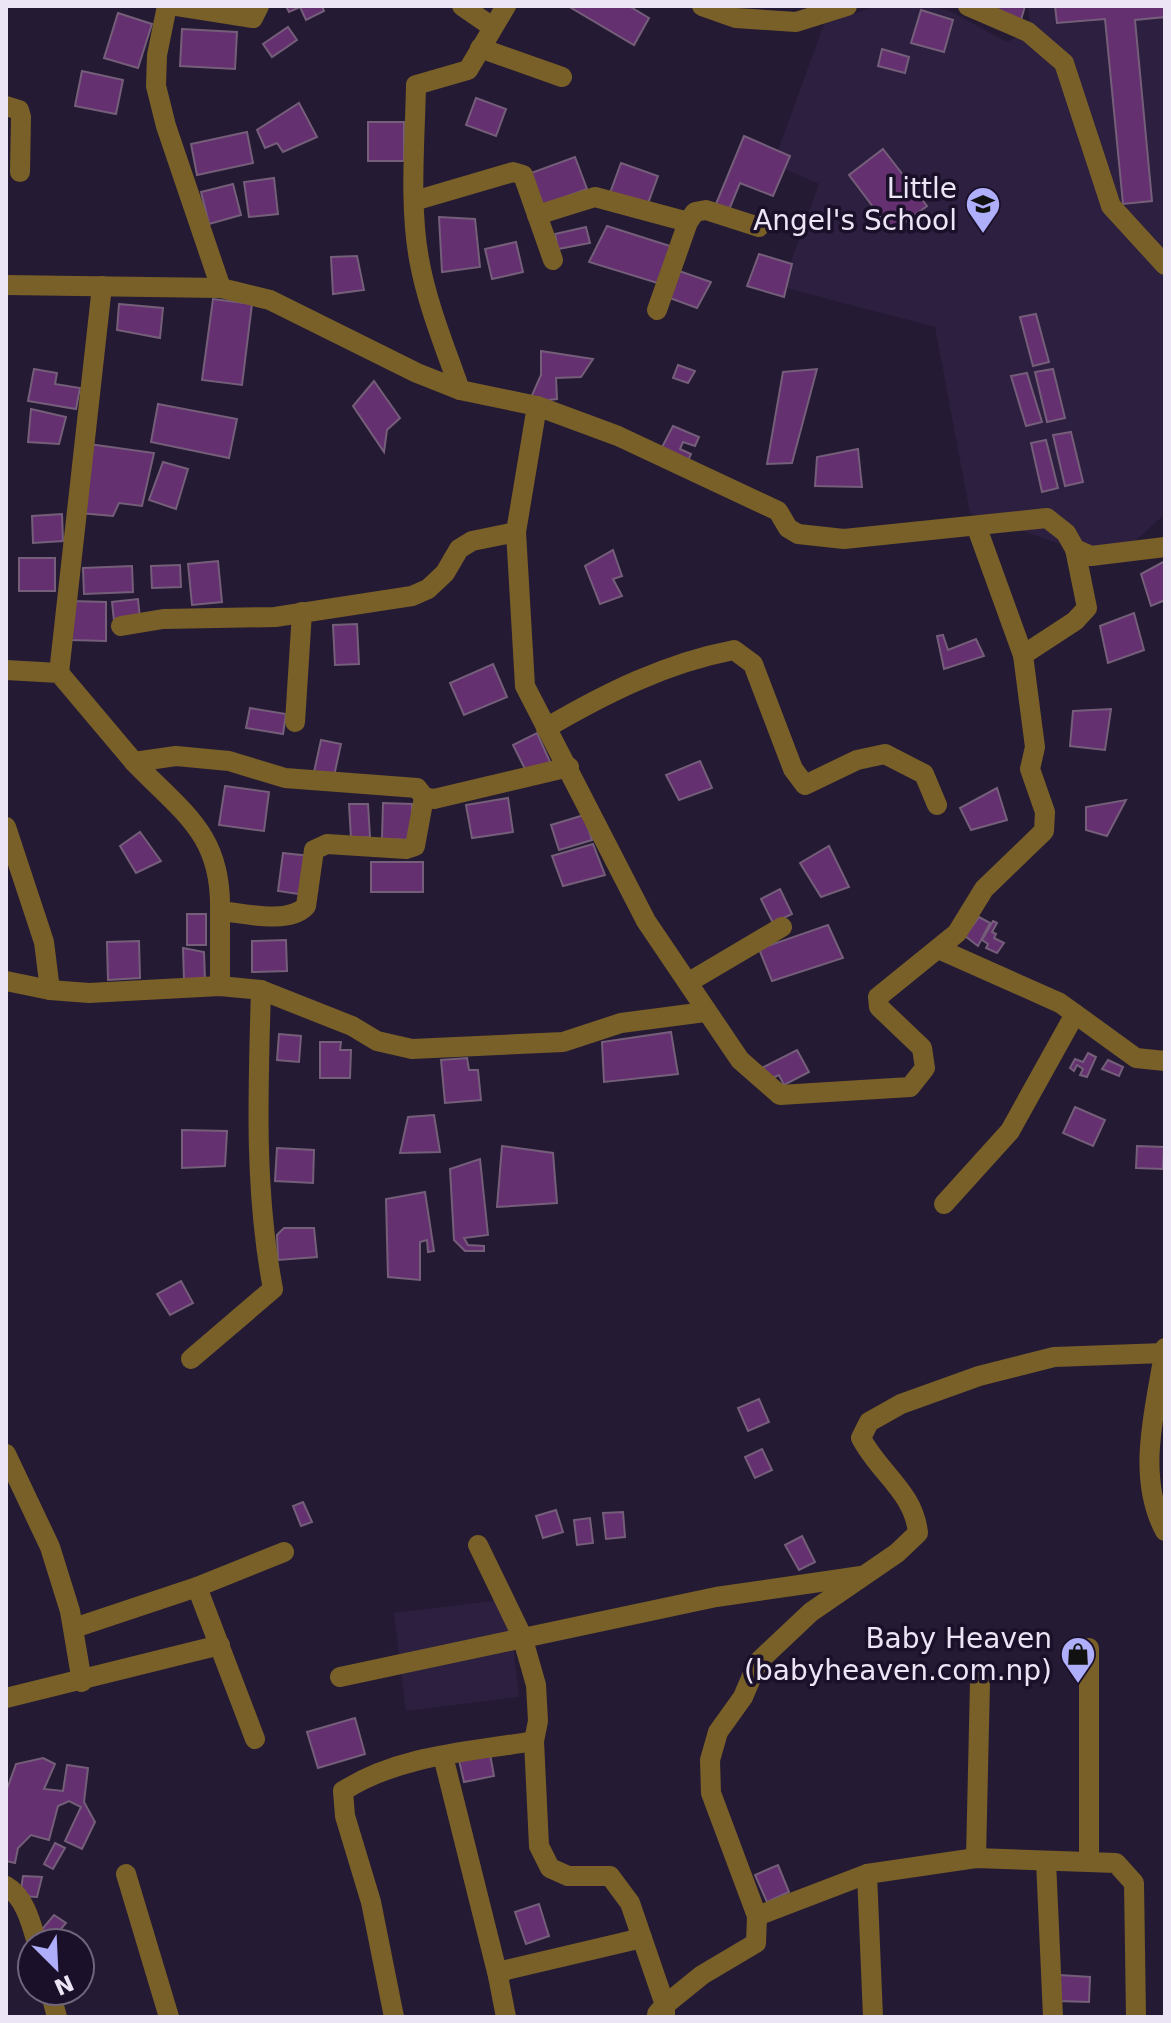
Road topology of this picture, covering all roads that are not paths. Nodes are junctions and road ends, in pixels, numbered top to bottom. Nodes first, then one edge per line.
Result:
1 (167, 6) edge
2 (177, 6) edge
3 (259, 6) edge
4 (462, 6) edge
5 (506, 6) edge
6 (702, 6) edge
7 (847, 6) edge
8 (968, 6) edge
9 (491, 26) junction
10 (480, 48) junction
11 (562, 77) dead end
12 (6, 106) edge
13 (20, 172) dead end
14 (414, 201) junction
15 (537, 215) junction
16 (688, 222) junction
17 (759, 227) dead end
18 (553, 260) dead end
19 (1165, 265) edge
20 (6, 285) edge
21 (102, 286) junction
22 (221, 288) junction
23 (657, 310) dead end
24 (460, 390) junction
25 (537, 406) junction
26 (977, 528) junction
27 (516, 532) junction
28 (1165, 547) edge
29 (1075, 549) junction
30 (302, 612) junction
31 (121, 626) dead end
32 (1023, 655) junction
33 (6, 670) edge
34 (59, 673) junction
35 (295, 722) dead end
36 (546, 728) junction
37 (134, 762) junction
38 (569, 767) junction
39 (424, 797) junction
40 (937, 805) dead end
41 (6, 827) edge
42 (220, 911) junction
43 (782, 927) dead end
44 (941, 950) junction
45 (6, 981) edge
46 (689, 982) junction
47 (220, 986) junction
48 (50, 990) junction
49 (261, 990) junction
50 (705, 1012) junction
51 (1075, 1014) junction
52 (1165, 1061) edge
53 (944, 1204) dead end
54 (1165, 1350) edge
55 (191, 1359) dead end
56 (6, 1454) edge
57 (1165, 1531) edge
58 (478, 1545) dead end
59 (284, 1552) dead end
60 (865, 1575) junction
61 (197, 1587) junction
62 (74, 1628) junction
63 (522, 1636) junction
64 (220, 1645) junction
65 (1089, 1648) dead end
66 (340, 1677) dead end
67 (82, 1682) junction
68 (980, 1682) dead end
69 (6, 1698) edge
70 (255, 1739) dead end
71 (534, 1741) junction
72 (443, 1756) junction
73 (976, 1858) junction
74 (1046, 1861) junction
75 (1089, 1862) junction
76 (126, 1874) dead end
77 (867, 1874) junction
78 (6, 1886) edge
79 (757, 1916) junction
80 (32, 1927) edge
81 (642, 1938) junction
82 (498, 1976) junction
83 (662, 2013) edge
84 (169, 2017) edge
85 (394, 2017) edge
86 (506, 2017) edge
87 (873, 2017) edge
88 (1053, 2017) edge
89 (1136, 2017) edge

1 - 22 street
2 - 3 street
4 - 9 street
5 - 9 street
6 - 7 street
8 - 19 street
9 - 10 street
10 - 11 street
10 - 14 street
12 - 13 street
14 - 15 street
14 - 24 street
15 - 16 street
15 - 18 street
16 - 17 street
16 - 23 street
20 - 21 street
21 - 22 street
21 - 34 street
22 - 24 street
24 - 25 street
25 - 26 street
25 - 27 street
26 - 29 street
26 - 32 street
27 - 30 street
27 - 36 street
28 - 29 street
29 - 32 street
30 - 31 street
30 - 35 street
32 - 44 street
33 - 34 street
34 - 37 street
36 - 38 street
36 - 40 street
37 - 39 street
37 - 42 street
38 - 39 street
38 - 46 street
39 - 42 street
41 - 48 street
42 - 47 street
43 - 46 street
44 - 50 street
44 - 51 street
45 - 48 street
46 - 50 street
47 - 48 street
47 - 49 street
49 - 50 street
49 - 55 street
51 - 52 street
51 - 53 street
54 - 57 street
54 - 60 street
56 - 62 street
58 - 63 street
59 - 61 street
60 - 63 street
60 - 79 street
61 - 62 street
61 - 64 street
62 - 67 street
63 - 66 street
63 - 71 street
64 - 67 street
64 - 70 street
65 - 75 street
67 - 69 street
68 - 73 street
71 - 72 street
71 - 81 street
72 - 82 street
72 - 85 street
73 - 74 street
73 - 77 street
74 - 75 street
74 - 88 street
75 - 89 street
76 - 84 street
77 - 79 street
77 - 87 street
78 - 80 street
79 - 83 street
81 - 82 street
81 - 83 street
82 - 86 street

